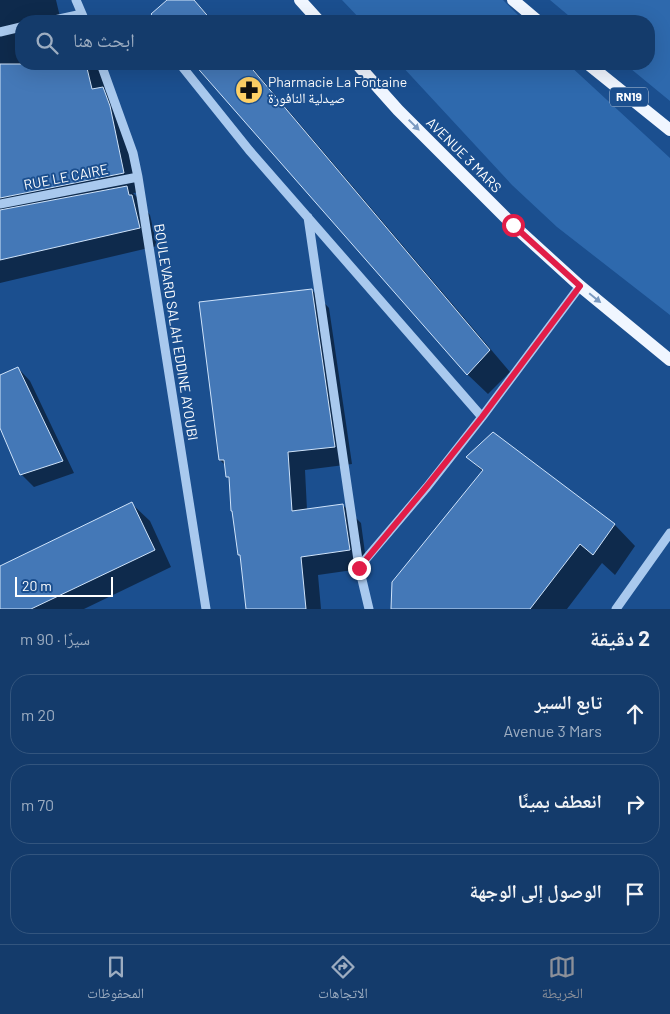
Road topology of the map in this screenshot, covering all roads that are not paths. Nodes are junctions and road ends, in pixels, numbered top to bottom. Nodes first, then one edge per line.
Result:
1 (76, 0) edge
2 (300, 0) edge
3 (514, 0) edge
4 (83, 15) edge
5 (314, 15) edge
6 (531, 15) edge
7 (15, 28) edge
8 (0, 32) edge
9 (103, 70) edge
10 (185, 70) edge
11 (362, 70) edge
12 (595, 70) edge
13 (670, 130) edge
14 (138, 177) junction
15 (0, 204) edge
16 (308, 217) junction
17 (580, 286) junction
18 (670, 360) edge
19 (482, 417) junction
20 (670, 533) edge
21 (359, 568) junction
22 (206, 609) edge
23 (369, 609) edge
24 (616, 609) edge

1 - 4 street
2 - 5 main road
3 - 6 main road
7 - 8 street
9 - 14 street, BOULEVARD SALAH EDDINE AYOUBI
10 - 16 street
11 -> 17 main road, AVENUE 3 MARS
12 - 13 main road, RN19
14 - 15 street, RUE LE CAIRE
14 - 22 street, BOULEVARD SALAH EDDINE AYOUBI
16 - 19 street
16 - 21 street
17 -> 18 main road, AVENUE 3 MARS
17 - 19 street
19 - 21 street
20 - 24 street
21 - 23 street

